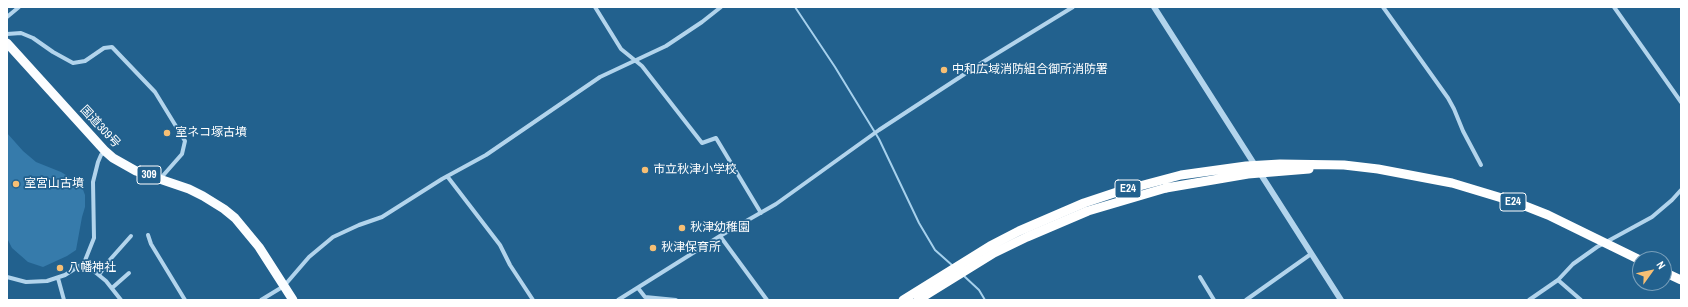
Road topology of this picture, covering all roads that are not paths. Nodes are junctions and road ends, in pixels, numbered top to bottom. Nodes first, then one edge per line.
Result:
1 (19, 7) edge
2 (595, 7) edge
3 (721, 7) edge
4 (1073, 7) edge
5 (1154, 7) edge
6 (1383, 7) edge
7 (1614, 7) edge
8 (7, 17) edge
9 (7, 34) edge
10 (7, 43) edge
11 (635, 60) junction
12 (1681, 102) edge
13 (105, 151) junction
14 (1481, 165) dead end
15 (1378, 168) junction
16 (447, 176) junction
17 (160, 179) junction
18 (1681, 190) edge
19 (761, 213) junction
20 (131, 236) dead end
21 (148, 236) dead end
22 (720, 236) junction
23 (1311, 254) junction
24 (1632, 256) edge
25 (84, 263) junction
26 (971, 267) junction
27 (129, 274) dead end
28 (99, 275) junction
29 (7, 277) edge
30 (1200, 277) dead end
31 (58, 278) junction
32 (1558, 280) junction
33 (284, 286) junction
34 (112, 288) junction
35 (638, 288) junction
36 (64, 300) edge
37 (121, 300) edge
38 (185, 300) edge
39 (261, 300) edge
40 (293, 300) edge
41 (533, 300) edge
42 (618, 300) edge
43 (676, 300) edge
44 (767, 300) edge
45 (903, 300) edge
46 (918, 300) edge
47 (924, 300) edge
48 (1214, 300) edge
49 (1246, 300) edge
50 (1341, 300) edge
51 (1529, 300) edge
52 (1581, 300) edge

1 - 8 street
2 - 11 street
3 - 11 street
4 - 19 street
5 - 23 street
6 - 14 street
7 - 12 street
9 - 17 street
10 - 13 highway, 国道309号 / 309
11 - 16 street
11 - 19 street
13 - 17 highway, 国道309号 / 309
13 - 25 street
15 - 24 highway, E24, bridge
15 - 26 highway, E24, bridge
15 - 45 highway, E24, bridge
16 - 33 street
16 - 41 street
17 - 33 highway, 国道309号 / 309
18 - 32 street
19 - 22 street
20 - 28 street
21 - 38 street
22 - 35 street
22 - 44 street
23 - 49 street
23 - 50 street
25 - 28 street
25 - 31 street
26 - 46 highway, E24
26 - 47 highway
27 - 34 street
28 - 34 street
29 - 31 street
30 - 48 street
31 - 36 street
32 - 51 street
32 - 52 street
33 - 39 street
33 - 40 highway, 国道309号 / 309
34 - 37 street
35 - 42 street
35 - 43 street

